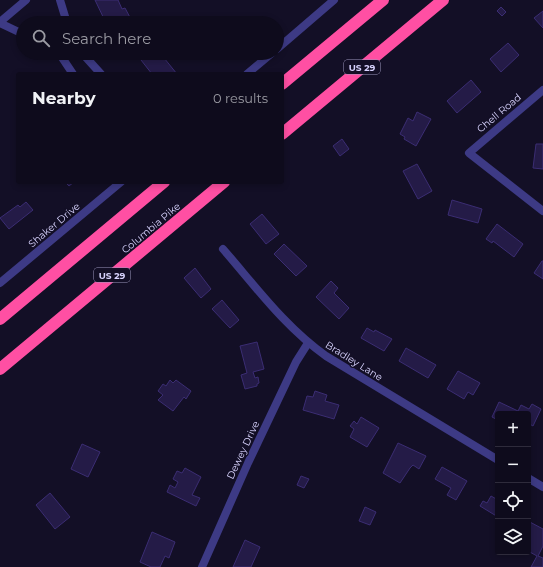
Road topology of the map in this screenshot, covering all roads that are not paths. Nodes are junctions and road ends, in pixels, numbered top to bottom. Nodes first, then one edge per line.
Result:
1 (26, 0) edge
2 (60, 0) edge
3 (334, 0) edge
4 (383, 0) edge
5 (443, 0) edge
6 (65, 16) edge
7 (0, 23) edge
8 (16, 31) edge
9 (284, 42) edge
10 (64, 60) edge
11 (88, 60) edge
12 (264, 60) edge
13 (72, 72) edge
14 (99, 72) edge
15 (249, 72) edge
16 (284, 82) edge
17 (543, 90) edge
18 (284, 132) edge
19 (119, 184) edge
20 (162, 184) edge
21 (222, 184) edge
22 (543, 211) edge
23 (223, 249) dead end
24 (0, 283) edge
25 (0, 319) edge
26 (308, 343) junction
27 (0, 369) edge
28 (495, 458) edge
29 (531, 480) edge
30 (543, 487) edge
31 (202, 567) edge

1 - 7 street
2 - 6 street
3 - 9 street
4 - 16 highway
5 - 18 highway, US 29
7 - 8 street
10 - 13 street
11 - 14 street
12 - 15 street
17 - 22 street, Chell Road
19 - 24 street, Shaker Drive
20 - 25 highway
21 - 27 highway, Columbia Pike / US 29
23 - 26 street, Bradley Lane
26 - 28 street, Bradley Lane
26 - 31 street, Dewey Drive
29 - 30 street

